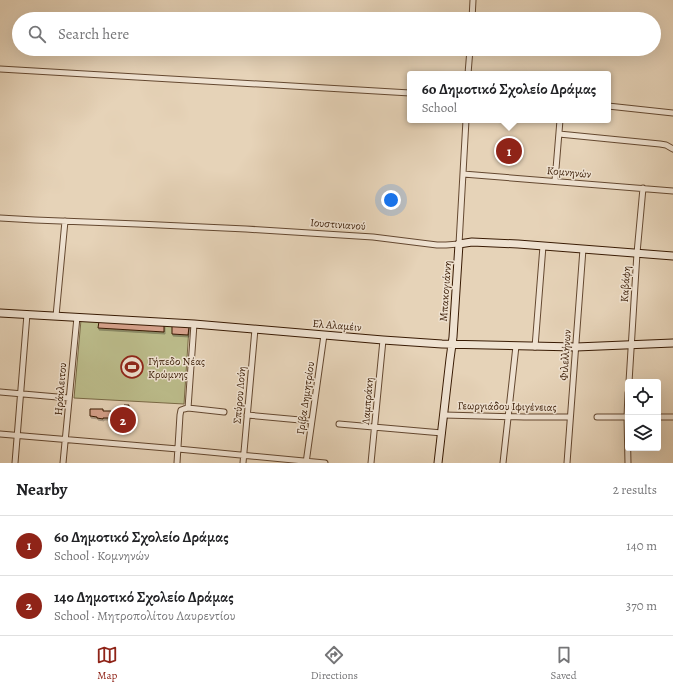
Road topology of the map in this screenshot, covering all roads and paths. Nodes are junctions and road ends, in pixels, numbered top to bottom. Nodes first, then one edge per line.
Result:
1 (473, 0) edge
2 (472, 12) edge
3 (469, 56) edge
4 (0, 69) edge
5 (468, 71) edge
6 (407, 93) edge
7 (611, 106) edge
8 (673, 113) edge
9 (466, 123) edge
10 (560, 123) edge
11 (559, 134) junction
12 (673, 148) edge
13 (463, 174) junction
14 (555, 181) junction
15 (643, 188) junction
16 (673, 191) edge
17 (0, 218) edge
18 (65, 221) junction
19 (459, 244) junction
20 (543, 246) junction
21 (583, 248) junction
22 (637, 253) junction
23 (673, 256) edge
24 (0, 312) edge
25 (27, 314) junction
26 (56, 316) junction
27 (77, 317) junction
28 (194, 324) junction
29 (255, 329) junction
30 (324, 335) junction
31 (383, 340) junction
32 (673, 344) edge
33 (452, 345) junction
34 (516, 346) junction
35 (631, 346) junction
36 (535, 347) junction
37 (576, 347) junction
38 (629, 379) edge
39 (0, 392) edge
40 (21, 394) junction
41 (69, 398) junction
42 (188, 408) junction
43 (224, 412) dead end
44 (247, 414) junction
45 (444, 415) junction
46 (508, 416) junction
47 (570, 417) junction
48 (598, 417) dead end
49 (625, 417) edge
50 (661, 417) edge
51 (673, 417) edge
52 (312, 421) junction
53 (339, 424) dead end
54 (375, 427) junction
55 (442, 433) junction
56 (0, 434) edge
57 (17, 435) junction
58 (65, 440) junction
59 (178, 449) junction
60 (628, 451) edge
61 (244, 455) junction
62 (306, 462) edge
63 (15, 463) edge
64 (63, 463) edge
65 (177, 463) edge
66 (243, 463) edge
67 (325, 463) edge
68 (372, 463) edge
69 (438, 463) edge
70 (503, 463) edge
71 (567, 463) edge
72 (628, 463) edge

1 - 2 street
3 - 5 street
4 - 6 street
7 - 8 street
9 - 13 street, Μπακογιάννη
10 - 11 street
11 - 12 street
11 - 14 street
13 - 14 street, Κομνηνών
13 - 19 street, Μπακογιάννη
14 - 15 street, Κομνηνών
15 - 16 street, Κομνηνών
15 - 22 street, Καβάφη
17 - 18 street, Ιουστινιανού
18 - 19 street, Ιουστινιανού
18 - 26 street
19 - 20 street, Ιουστινιανού
19 - 33 street, Μπακογιάννη
20 - 21 street, Ιουστινιανού
20 - 36 street
21 - 22 street, Ιουστινιανού
21 - 37 street, Φιλελλήνων
22 - 23 street, Ιουστινιανού
22 - 35 street, Καβάφη
24 - 25 street, Ελ Αλαμέιν
25 - 26 street, Ελ Αλαμέιν
25 - 40 street
26 - 27 street, Ελ Αλαμέιν
27 - 28 street, Ελ Αλαμέιν
27 - 41 street, Ηράκλειτου
28 - 29 street, Ελ Αλαμέιν
28 - 42 street
29 - 30 street, Ελ Αλαμέιν
29 - 44 street, Σπύρου Λούη
30 - 31 street, Ελ Αλαμέιν
30 - 52 street, Γρίβα Δημητρίου
31 - 33 street, Ελ Αλαμέιν
31 - 54 street, Λαμπράκη
32 - 35 street, Ελ Αλαμέιν
33 - 34 street, Ελ Αλαμέιν
33 - 45 street, Μπακογιάννη
34 - 36 street, Ελ Αλαμέιν
34 - 46 street
35 - 37 street, Ελ Αλαμέιν
35 - 38 street, Καβάφη
36 - 37 street, Ελ Αλαμέιν
37 - 47 street, Φιλελλήνων
39 - 40 street
40 - 41 street
40 - 57 street
41 - 58 street, Ηράκλειτου
42 - 43 street
42 - 59 street
44 - 52 street
44 - 61 street, Σπύρου Λούη
45 - 46 street, Γεωργιάδου Ιφιγένειας
45 - 55 street, Μπακογιάννη
46 - 47 street, Γεωργιάδου Ιφιγένειας
46 - 70 street
47 - 71 street, Φιλελλήνων
48 - 49 street
50 - 51 street
52 - 62 street, Γρίβα Δημητρίου
53 - 54 street
54 - 55 street
54 - 68 street, Λαμπράκη
55 - 69 street, Μπακογιάννη
56 - 57 street
57 - 58 street
57 - 63 street
58 - 59 street
58 - 64 street, Ηράκλειτου
59 - 61 street
59 - 65 street
60 - 72 street
61 - 62 street
61 - 66 street, Σπύρου Λούη
62 - 67 street

